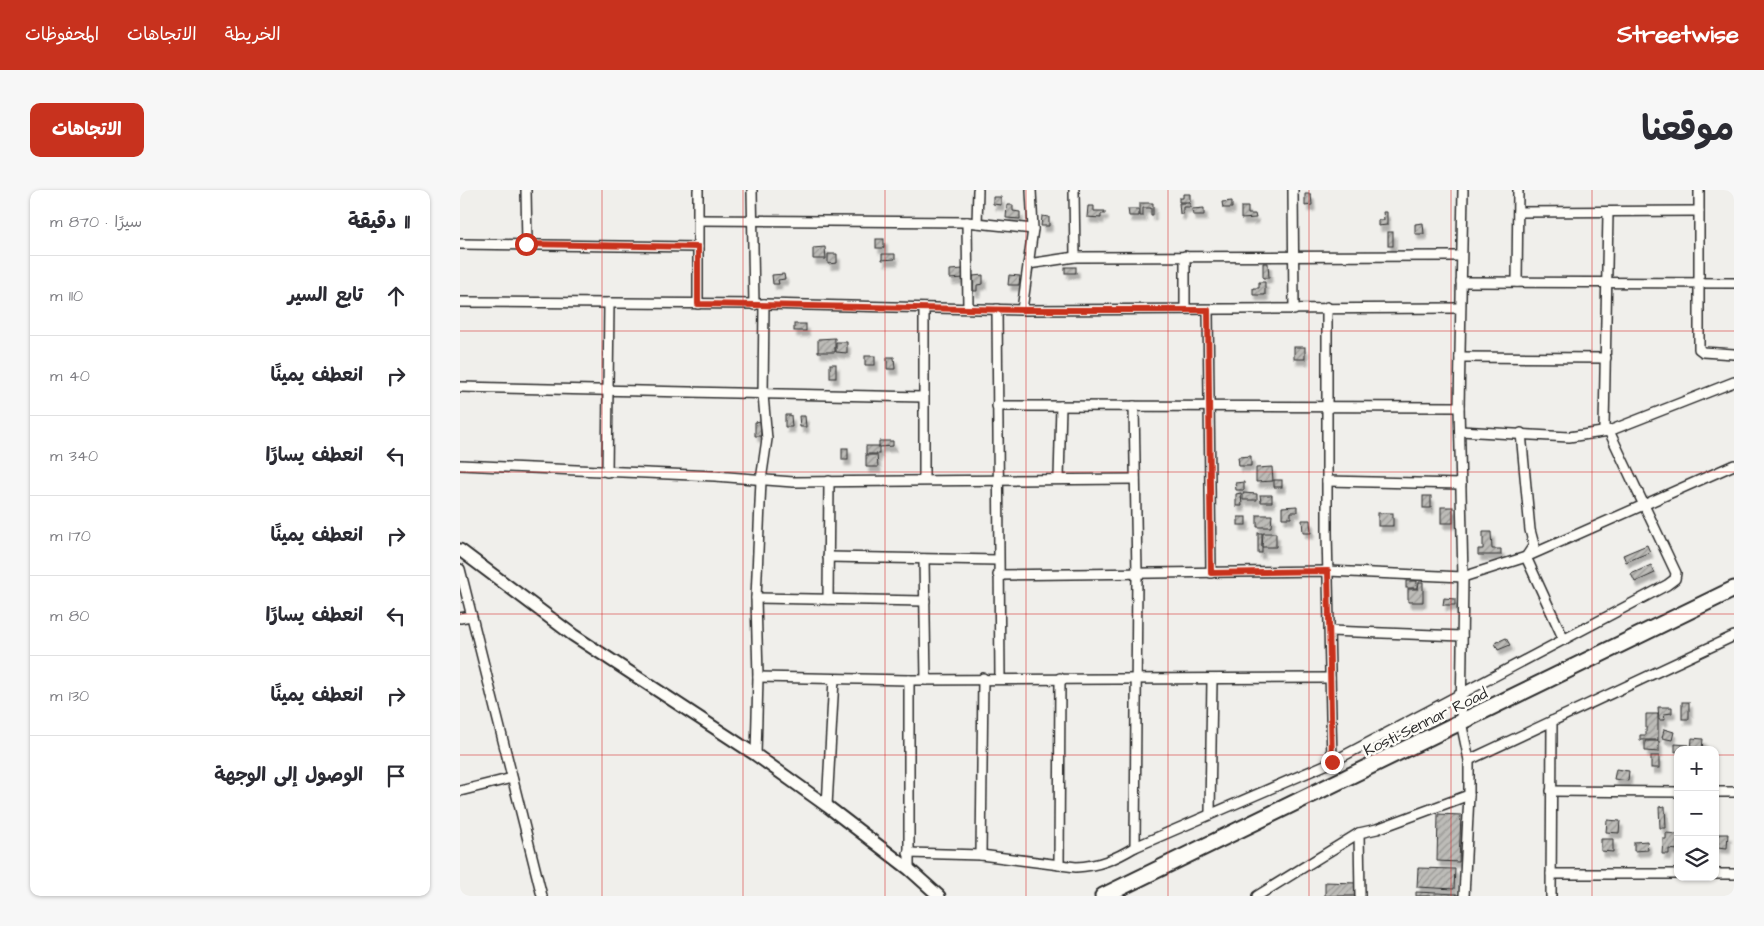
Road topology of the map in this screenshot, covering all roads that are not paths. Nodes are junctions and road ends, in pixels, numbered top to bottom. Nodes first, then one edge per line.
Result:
1 (526, 190) edge
2 (698, 190) edge
3 (752, 190) edge
4 (978, 190) edge
5 (1031, 190) edge
6 (1074, 190) edge
7 (1293, 190) edge
8 (1463, 190) edge
9 (1518, 190) edge
10 (1699, 190) edge
11 (1699, 211) junction
12 (1518, 212) junction
13 (1608, 213) junction
14 (698, 220) junction
15 (752, 220) junction
16 (972, 223) junction
17 (1033, 229) junction
18 (460, 244) edge
19 (526, 244) junction
20 (698, 247) junction
21 (1075, 256) junction
22 (1185, 256) junction
23 (1293, 256) junction
24 (1461, 256) junction
25 (1028, 264) junction
26 (1461, 282) junction
27 (1517, 282) junction
28 (1734, 282) edge
29 (1606, 283) junction
30 (1699, 283) junction
31 (460, 302) edge
32 (609, 304) junction
33 (698, 304) junction
34 (764, 304) junction
35 (754, 305) junction
36 (1327, 307) junction
37 (924, 308) junction
38 (968, 308) junction
39 (1460, 308) junction
40 (997, 310) junction
41 (1022, 310) junction
42 (1185, 310) junction
43 (1208, 310) junction
44 (1294, 310) junction
45 (1734, 354) edge
46 (1460, 357) junction
47 (1606, 358) junction
48 (1734, 382) edge
49 (460, 387) edge
50 (608, 391) junction
51 (763, 395) junction
52 (923, 397) junction
53 (1326, 405) junction
54 (997, 406) junction
55 (1061, 406) junction
56 (1134, 406) junction
57 (1208, 407) junction
58 (1459, 408) junction
59 (1460, 431) junction
60 (1609, 431) junction
61 (1520, 433) junction
62 (460, 465) edge
63 (1734, 465) edge
64 (607, 472) junction
65 (1059, 478) junction
66 (924, 479) junction
67 (998, 479) junction
68 (1135, 479) junction
69 (761, 480) junction
70 (829, 481) junction
71 (1327, 481) junction
72 (1460, 484) junction
73 (1644, 503) junction
74 (460, 550) edge
75 (828, 557) junction
76 (1526, 557) junction
77 (924, 559) junction
78 (998, 560) junction
79 (460, 569) edge
80 (1328, 571) junction
81 (1137, 573) junction
82 (1211, 573) junction
83 (998, 575) junction
84 (1463, 577) junction
85 (1734, 589) edge
86 (756, 598) junction
87 (828, 599) junction
88 (925, 601) junction
89 (471, 616) junction
90 (460, 618) edge
91 (1330, 631) junction
92 (1462, 636) junction
93 (1734, 636) edge
94 (1564, 640) junction
95 (758, 677) junction
96 (983, 678) junction
97 (1000, 678) junction
98 (1060, 678) junction
99 (1135, 678) junction
100 (1330, 678) junction
101 (834, 679) junction
102 (1212, 679) junction
103 (909, 680) junction
104 (926, 680) junction
105 (1462, 693) junction
106 (1552, 721) junction
107 (1461, 722) junction
108 (756, 755) junction
109 (1469, 760) junction
110 (1332, 762) junction
111 (512, 778) junction
112 (460, 791) edge
113 (1551, 791) junction
114 (1674, 792) edge
115 (1719, 792) edge
116 (1734, 792) edge
117 (1469, 795) junction
118 (827, 806) junction
119 (1210, 814) junction
120 (1359, 833) junction
121 (1134, 847) junction
122 (908, 853) junction
123 (981, 855) junction
124 (1059, 865) junction
125 (909, 869) junction
126 (1551, 874) junction
127 (1674, 874) edge
128 (1719, 874) edge
129 (1734, 874) edge
130 (542, 896) edge
131 (939, 896) edge
132 (1103, 896) edge
133 (1258, 896) edge
134 (1360, 896) edge
135 (1464, 896) edge
136 (1551, 896) edge

1 - 19 street
2 - 14 street
3 - 15 street
4 - 16 street
5 - 17 street
6 - 21 street
7 - 23 street
8 - 24 street
9 - 12 street
10 - 11 street
11 - 13 street
11 - 30 street
12 - 13 street
12 - 27 street
13 - 29 street
14 - 15 street
14 - 20 street
15 - 16 street
15 - 35 street
16 - 17 street
16 - 38 street
17 - 25 street
18 - 19 street
19 - 20 street
20 - 33 street
21 - 22 street
21 - 25 street
22 - 23 street
22 - 42 street
23 - 24 street
23 - 44 street
24 - 26 street
25 - 41 street
26 - 27 street
26 - 39 street
27 - 29 street
28 - 30 street
29 - 30 street
29 - 47 street
30 - 45 street
31 - 32 street
32 - 33 street
32 - 50 street
33 - 35 street
34 - 35 street
34 - 37 street
34 - 51 street
36 - 39 street
36 - 44 street
36 - 53 street
37 - 38 street
37 - 52 street
38 - 40 street
39 - 46 street
40 - 41 street
40 - 54 street
41 - 42 street
42 - 43 street
43 - 44 street
43 - 57 street
46 - 47 street
46 - 58 street
47 - 60 street
48 - 60 street
49 - 50 street
50 - 51 street
50 - 64 street
51 - 52 street
51 - 69 street
52 - 66 street
53 - 57 street
53 - 58 street
53 - 71 street
54 - 55 street
54 - 67 street
55 - 56 street
55 - 65 street
56 - 57 street
56 - 68 street
57 - 82 street
58 - 59 street
59 - 61 street
59 - 72 street
60 - 61 street
60 - 73 street
61 - 76 street
62 - 64 street
63 - 73 street
64 - 69 street
65 - 67 street
65 - 68 street
66 - 67 street
66 - 70 street
67 - 78 street
68 - 81 street
69 - 70 street
69 - 86 street
70 - 75 street
71 - 72 street
71 - 80 street
72 - 84 street
73 - 76 street
73 - 94 street
74 - 108 street
75 - 77 street
75 - 87 street
76 - 84 street
76 - 94 street
77 - 78 street
77 - 88 street
78 - 83 street
79 - 89 street
80 - 82 street
80 - 84 street
80 - 91 street
81 - 82 street
81 - 83 street
81 - 99 street
83 - 97 street
84 - 92 street
85 - 107 highway, Kosti-Sennar Road
86 - 87 street
86 - 95 street
87 - 88 street
88 - 104 street
89 - 90 street
89 - 111 street
91 - 92 street
91 - 100 street
92 - 105 street
93 - 106 street
94 - 105 street
95 - 101 street
95 - 108 street
96 - 97 street
96 - 104 street
96 - 123 street
97 - 98 street
98 - 99 street
98 - 124 street
99 - 102 street
99 - 121 street
100 - 102 street
100 - 110 street
101 - 103 street
101 - 118 street
102 - 119 street
103 - 104 street
103 - 122 street
105 - 107 street
105 - 110 street
106 - 109 street
106 - 113 street
107 - 109 street
107 - 132 highway, Kosti-Sennar Road
108 - 118 street
109 - 117 street
110 - 119 street
111 - 112 street
111 - 130 street
113 - 114 street
113 - 126 street
115 - 116 street
117 - 120 street
117 - 135 street
118 - 125 street
119 - 121 street
120 - 133 street
120 - 134 street
121 - 124 street
122 - 123 street
122 - 125 street
123 - 124 street
125 - 131 street
126 - 127 street
126 - 136 street
128 - 129 street

